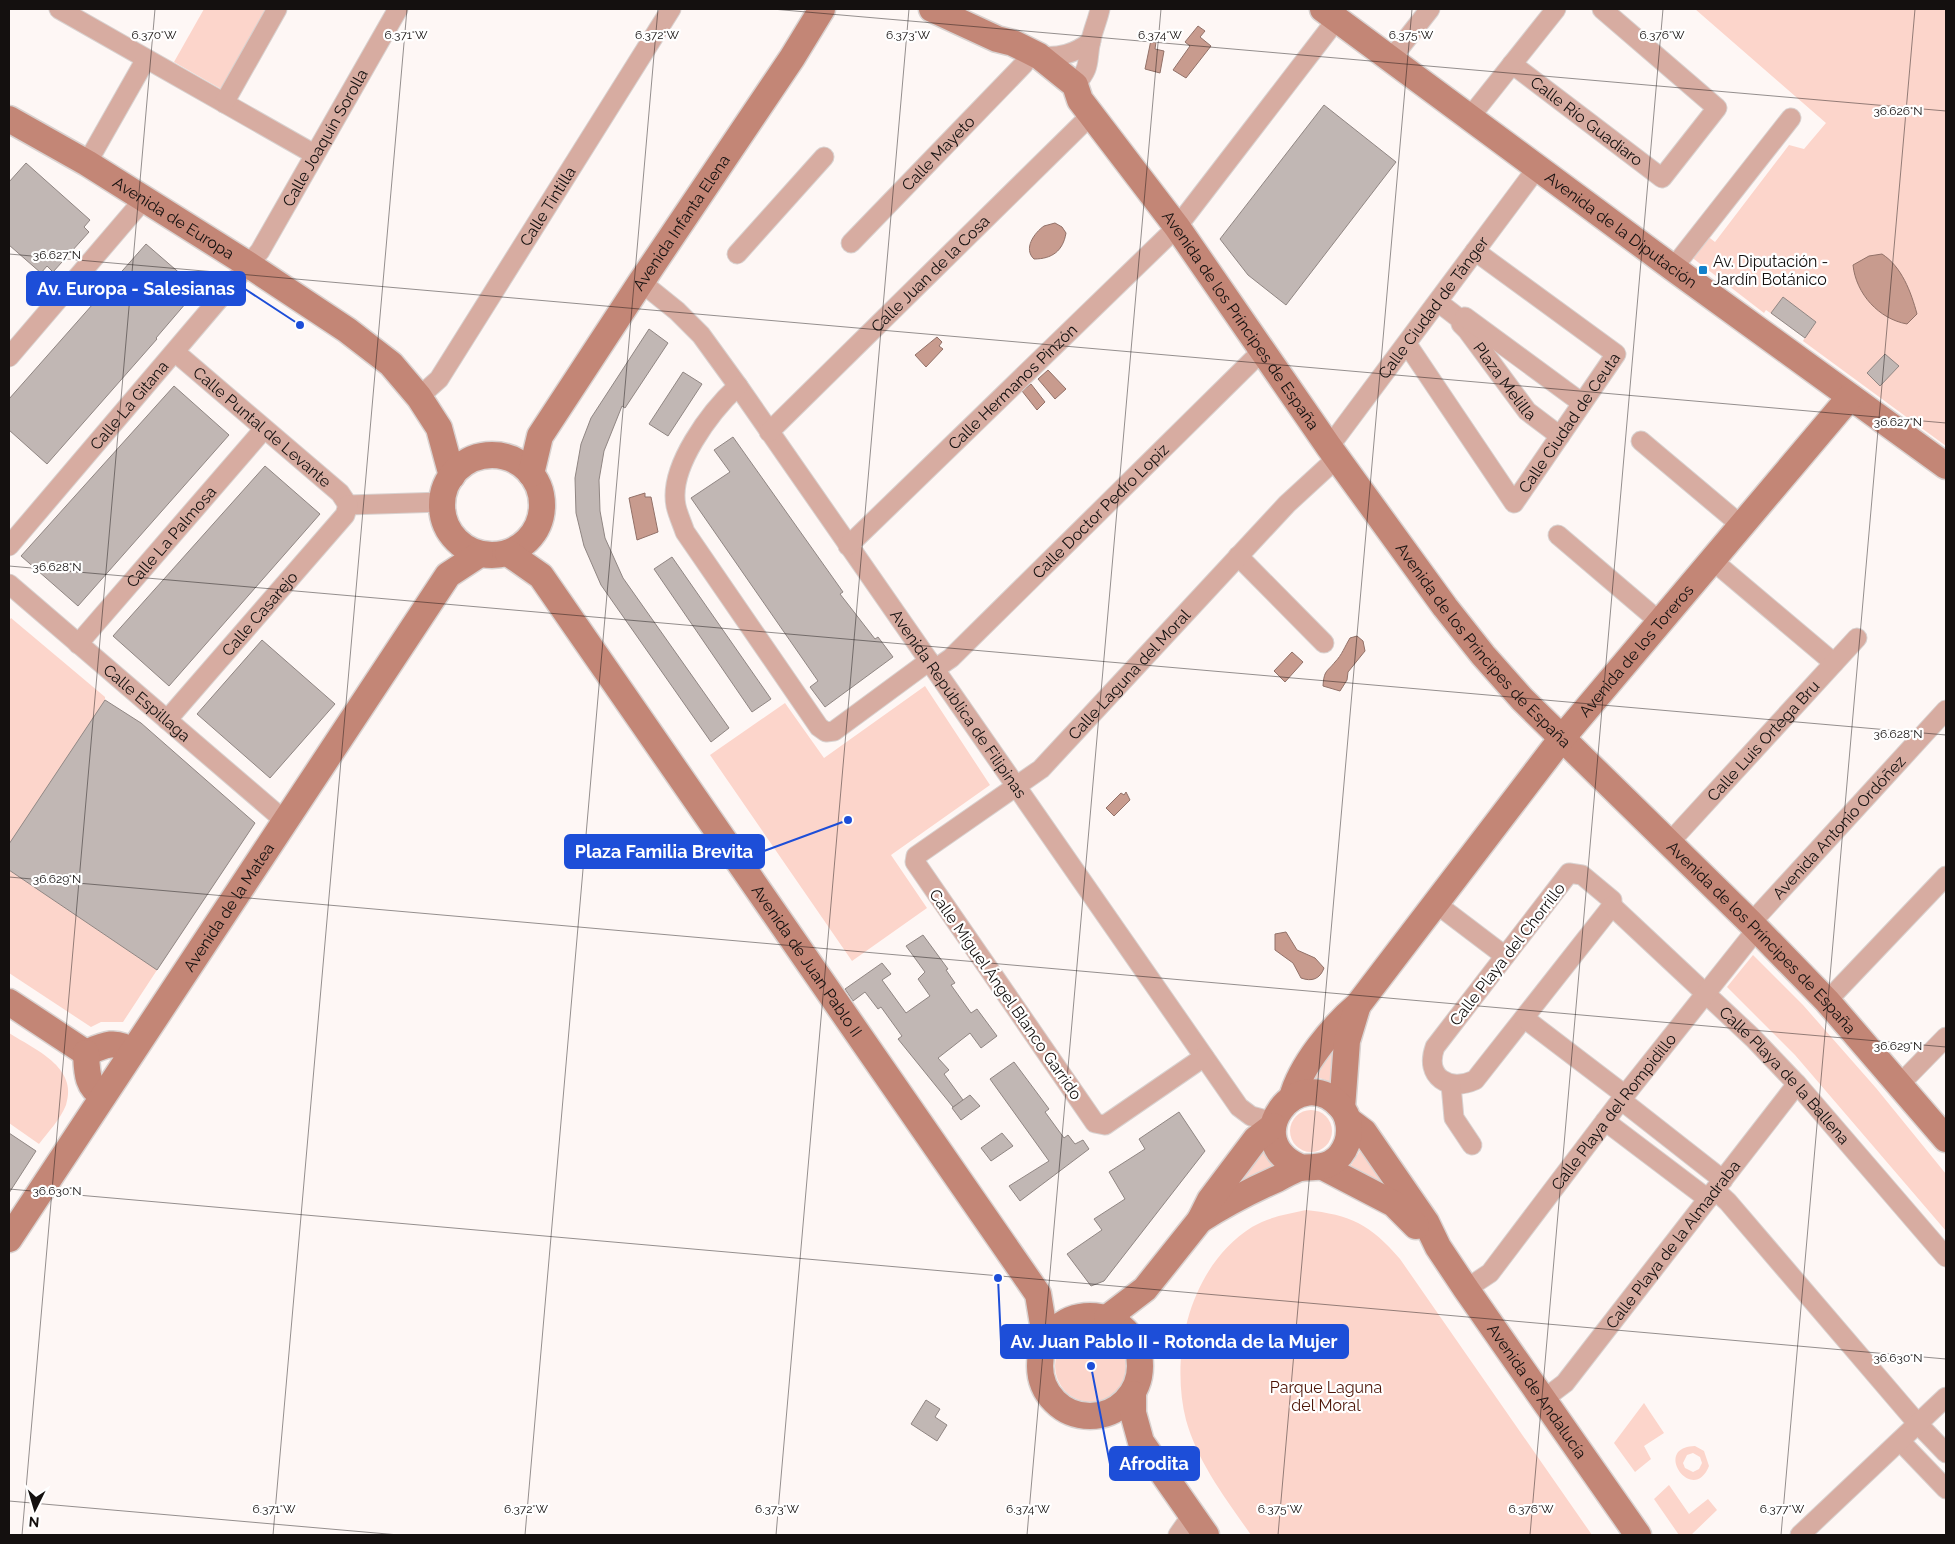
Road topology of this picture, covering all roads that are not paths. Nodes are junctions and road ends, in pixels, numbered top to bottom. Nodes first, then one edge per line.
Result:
1 (59, 9) edge
2 (276, 9) edge
3 (398, 9) edge
4 (671, 9) edge
5 (822, 9) edge
6 (932, 9) edge
7 (1100, 9) edge
8 (1430, 9) edge
9 (1556, 9) edge
10 (1602, 9) edge
11 (1330, 14) edge
12 (1085, 46) junction
13 (1017, 52) junction
14 (146, 59) junction
15 (1391, 59) junction
16 (1512, 64) junction
17 (1083, 100) junction
18 (224, 103) junction
19 (1470, 117) junction
20 (1791, 118) dead end
21 (9, 119) edge
22 (314, 154) junction
23 (824, 157) dead end
24 (87, 163) junction
25 (1537, 168) junction
26 (145, 198) junction
27 (1177, 227) junction
28 (851, 243) dead end
29 (1475, 251) junction
30 (737, 254) dead end
31 (249, 264) junction
32 (1673, 268) junction
33 (641, 282) junction
34 (1438, 302) junction
35 (1460, 319) junction
36 (1407, 344) junction
37 (1262, 350) junction
38 (175, 352) junction
39 (9, 357) edge
40 (738, 386) junction
41 (419, 397) junction
42 (1850, 397) junction
43 (1582, 403) junction
44 (439, 428) junction
45 (264, 429) junction
46 (769, 432) junction
47 (540, 436) junction
48 (1560, 436) junction
49 (1641, 440) dead end
50 (1333, 452) junction
51 (495, 457) junction
52 (1946, 466) edge
53 (531, 474) junction
54 (452, 476) junction
55 (442, 502) junction
56 (348, 504) junction
57 (1742, 526) junction
58 (535, 531) junction
59 (1558, 535) dead end
60 (454, 537) junction
61 (9, 546) edge
62 (848, 546) junction
63 (508, 552) junction
64 (480, 554) junction
65 (1238, 556) junction
66 (1712, 560) junction
67 (448, 575) junction
68 (541, 576) junction
69 (9, 584) edge
70 (1660, 622) junction
71 (1857, 638) dead end
72 (1324, 643) dead end
73 (78, 644) junction
74 (1834, 663) junction
75 (932, 665) junction
76 (1946, 710) edge
77 (167, 720) junction
78 (1562, 738) junction
79 (1015, 787) junction
80 (285, 822) junction
81 (1669, 843) junction
82 (1946, 876) edge
83 (1612, 906) junction
84 (1447, 912) dead end
85 (1754, 926) junction
86 (1505, 956) junction
87 (1704, 995) junction
88 (1827, 1001) junction
89 (9, 1002) edge
90 (1358, 1005) junction
91 (1524, 1018) junction
92 (1946, 1038) edge
93 (132, 1052) junction
94 (86, 1053) junction
95 (1204, 1057) junction
96 (1797, 1084) junction
97 (1900, 1084) junction
98 (1451, 1085) junction
99 (103, 1096) junction
100 (1292, 1098) junction
101 (1623, 1098) junction
102 (1345, 1114) junction
103 (1605, 1121) junction
104 (1273, 1124) junction
105 (1946, 1139) edge
106 (1472, 1144) dead end
107 (1312, 1167) junction
108 (1716, 1190) junction
109 (1200, 1220) junction
110 (9, 1239) edge
111 (1438, 1247) junction
112 (1946, 1257) edge
113 (1146, 1289) junction
114 (1466, 1289) junction
115 (1038, 1294) junction
116 (1076, 1317) junction
117 (1107, 1318) junction
118 (1132, 1337) junction
119 (1046, 1342) junction
120 (1133, 1394) junction
121 (1946, 1397) edge
122 (1544, 1399) junction
123 (1101, 1415) junction
124 (1918, 1424) junction
125 (1900, 1441) junction
126 (1141, 1442) junction
127 (1946, 1453) edge
128 (1946, 1489) edge
129 (1192, 1528) edge
130 (1638, 1535) edge
131 (1800, 1535) edge

1 - 14 street
2 - 18 street
3 - 22 street, Calle Joaquín Sorolla
4 - 41 street, Calle Tintilla
5 - 33 street, Avenida Infanta Elena
6 - 13 street, Avenida de los Príncipes de España
7 - 12 street, Calle Juan de la Cosa
8 - 15 street
9 - 16 street
10 - 16 street, Calle Río Guadiaro
11 - 15 street, Avenida de la Diputación
11 - 27 street, Calle Hermanos Pinzón
12 - 13 street
12 - 17 street, Calle Juan de la Cosa
13 - 17 street, Avenida de los Príncipes de España
13 - 28 street, Calle Mayeto
14 - 18 street
14 - 24 street
15 - 19 street, Avenida de la Diputación
16 - 19 street
17 - 27 street, Avenida de los Príncipes de España
17 - 46 street, Calle Juan de la Cosa
18 - 22 street
19 - 25 street, Avenida de la Diputación
20 - 32 street
21 - 24 street, Avenida de Europa
22 - 31 street, Calle Joaquín Sorolla
23 - 30 street
24 - 26 street, Avenida de Europa
25 - 29 street, Calle Ciudad de Tánger
25 - 32 street, Avenida de la Diputación
26 - 31 street, Avenida de Europa
26 - 39 street
27 - 37 street, Avenida de los Príncipes de España
27 - 62 street, Calle Hermanos Pinzón
29 - 34 street, Calle Ciudad de Tánger
29 - 43 street, Calle Ciudad de Ceuta
31 - 38 street, Calle La Gitana
31 - 41 street, Avenida de Europa
32 - 42 street, Avenida de la Diputación
33 - 40 street, Avenida República de Filipinas
33 - 47 street, Avenida Infanta Elena
34 - 35 street, Plaza Melilla
34 - 36 street, Calle Ciudad de Tánger
35 - 43 street, Plaza Melilla
35 - 48 street, Plaza Melilla
36 - 48 street, Calle Ciudad de Ceuta
36 - 50 street, Calle Ciudad de Tánger
37 - 50 street, Avenida de los Príncipes de España
37 - 75 street, Calle Doctor Pedro Lopiz
38 - 45 street, Calle Puntal de Levante
38 - 61 street, Calle La Gitana
40 - 46 street, Avenida República de Filipinas
40 - 75 street, Calle Doctor Pedro Lopiz
41 - 44 street, Avenida de Europa
42 - 52 street, Avenida de la Diputación
42 - 57 street, Avenida de los Toreros
43 - 48 street, Calle Ciudad de Ceuta
44 - 51 street, Avenida de Europa
44 - 54 street, Avenida de Europa
45 - 56 street, Calle Puntal de Levante
45 - 73 street, Calle La Palmosa
46 - 62 street, Avenida República de Filipinas
47 - 51 street, Avenida Infanta Elena
47 - 53 street, Avenida Infanta Elena
49 - 57 street
50 - 65 street, Calle Laguna del Moral
50 - 78 street, Avenida de los Príncipes de España
51 - 53 street
51 - 54 street
53 - 58 street
54 - 55 street
55 - 56 street
55 - 60 street
56 - 77 street, Calle Casarejo
57 - 66 street, Avenida de los Toreros
58 - 63 street
58 - 68 street, Avenida de Juan Pablo II
59 - 70 street
60 - 64 street
60 - 67 street, Avenida de la Matea
62 - 75 street, Avenida República de Filipinas
63 - 64 street
63 - 68 street, Avenida de Juan Pablo II
64 - 67 street, Avenida de la Matea
65 - 72 street
65 - 79 street, Calle Laguna del Moral
66 - 70 street, Avenida de los Toreros
66 - 74 street
67 - 80 street, Avenida de la Matea
68 - 115 street, Avenida de Juan Pablo II
69 - 73 street, Calle Espillaga
70 - 78 street, Avenida de los Toreros
71 - 74 street, Calle Luis Ortega Bru
73 - 77 street, Calle Espillaga
74 - 81 street, Calle Luis Ortega Bru
75 - 79 street, Avenida República de Filipinas
76 - 85 street, Avenida Antonio Ordóñez
77 - 80 street, Calle Espillaga
78 - 81 street, Avenida de los Príncipes de España
78 - 90 street, Avenida de los Toreros
79 - 95 street, Avenida República de Filipinas
79 - 95 street, Calle Miguel Ángel Blanco Garrido
80 - 93 street, Avenida de la Matea
81 - 85 street, Avenida de los Príncipes de España
82 - 88 street
83 - 86 street, Calle Playa del Chorrillo
83 - 87 street, Calle Playa de la Ballena
83 - 91 street
84 - 86 street
85 - 87 street, Calle Playa del Rompidillo
85 - 88 street, Avenida de los Príncipes de España
86 - 98 street, Calle Playa del Chorrillo
87 - 96 street, Calle Playa de la Ballena
87 - 101 street, Calle Playa del Rompidillo
88 - 97 street, Avenida de los Príncipes de España
89 - 94 street
90 - 100 street, Avenida de los Toreros
90 - 102 street, Avenida de los Toreros
91 - 98 street
91 - 101 street
92 - 97 street
93 - 94 street
93 - 99 street, Avenida de la Matea
94 - 99 street
95 - 104 street, Avenida República de Filipinas
96 - 108 street, Calle Playa de la Almadraba
96 - 112 street, Calle Playa de la Ballena
97 - 105 street, Avenida de los Príncipes de España
98 - 106 street
99 - 110 street, Avenida de la Matea
100 - 102 street
100 - 104 street
101 - 103 street, Calle Playa del Rompidillo
101 - 108 street
102 - 107 street
102 - 111 street, Avenida de Andalucía
103 - 108 street
103 - 114 street, Calle Playa del Rompidillo
104 - 107 street
104 - 109 street
107 - 109 street
107 - 111 street, Avenida de Andalucía
108 - 122 street, Calle Playa de la Almadraba
108 - 124 street
109 - 113 street
111 - 114 street, Avenida de Andalucía
113 - 117 street
113 - 118 street
114 - 122 street, Avenida de Andalucía
115 - 116 street, Avenida de Juan Pablo II
115 - 119 street, Avenida de Juan Pablo II
116 - 117 street
116 - 119 street
117 - 118 street
118 - 120 street
119 - 123 street
120 - 123 street
120 - 126 street
121 - 124 street
122 - 130 street, Avenida de Andalucía
123 - 126 street
124 - 125 street
124 - 127 street
125 - 128 street
125 - 131 street
126 - 129 street

